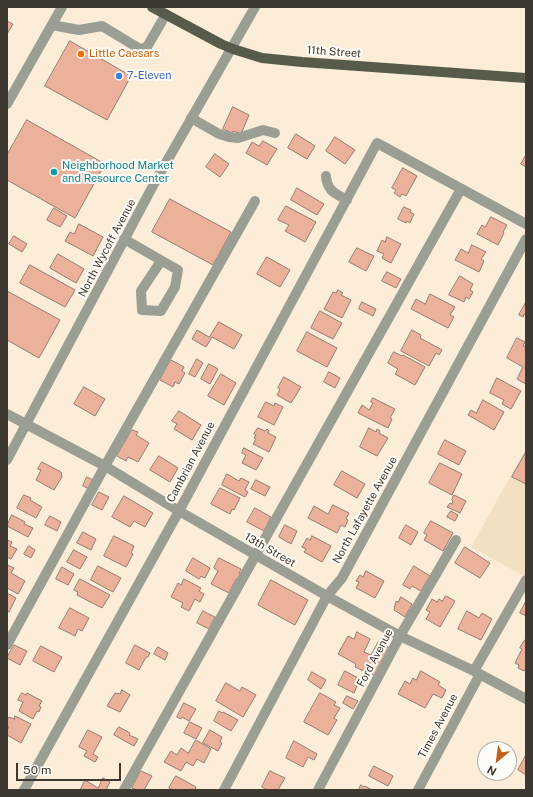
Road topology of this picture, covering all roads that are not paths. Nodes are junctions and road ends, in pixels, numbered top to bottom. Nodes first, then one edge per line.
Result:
1 (62, 7) edge
2 (152, 7) edge
3 (255, 7) edge
4 (166, 14) junction
5 (52, 25) junction
6 (526, 78) edge
7 (7, 104) edge
8 (192, 118) junction
9 (275, 133) dead end
10 (326, 176) dead end
11 (461, 189) junction
12 (255, 200) dead end
13 (347, 200) junction
14 (526, 224) edge
15 (124, 239) junction
16 (526, 239) edge
17 (161, 261) junction
18 (7, 414) edge
19 (27, 425) junction
20 (7, 460) edge
21 (105, 466) junction
22 (178, 511) junction
23 (456, 540) dead end
24 (255, 555) junction
25 (526, 580) edge
26 (327, 596) junction
27 (400, 636) junction
28 (7, 645) edge
29 (477, 672) junction
30 (526, 698) edge
31 (24, 790) edge
32 (124, 790) edge
33 (224, 790) edge
34 (318, 790) edge
35 (418, 790) edge

1 - 5 street
2 - 4 main road, 11th Street
3 - 8 street, North Wycoff Avenue
4 - 5 street
4 - 6 main road, 11th Street
5 - 7 street
8 - 9 street
8 - 15 street, North Wycoff Avenue
10 - 13 street
11 - 13 street, Cambrian Avenue
11 - 14 street
11 - 24 street
12 - 21 street
13 - 22 street, Cambrian Avenue
15 - 17 street
15 - 19 street, North Wycoff Avenue
16 - 26 street, North Lafayette Avenue
17 - 17 street
18 - 19 street, 13th Street
19 - 20 street, North Wycoff Avenue
19 - 21 street, 13th Street
21 - 22 street, 13th Street
21 - 28 street
22 - 24 street, 13th Street
22 - 31 street, Cambrian Avenue
23 - 27 street, Ford Avenue
24 - 26 street, 13th Street
24 - 32 street
25 - 29 street, Times Avenue
26 - 27 street, 13th Street
26 - 33 street, North Lafayette Avenue
27 - 29 street, 13th Street
27 - 34 street, Ford Avenue
29 - 30 street, 13th Street
29 - 35 street, Times Avenue

